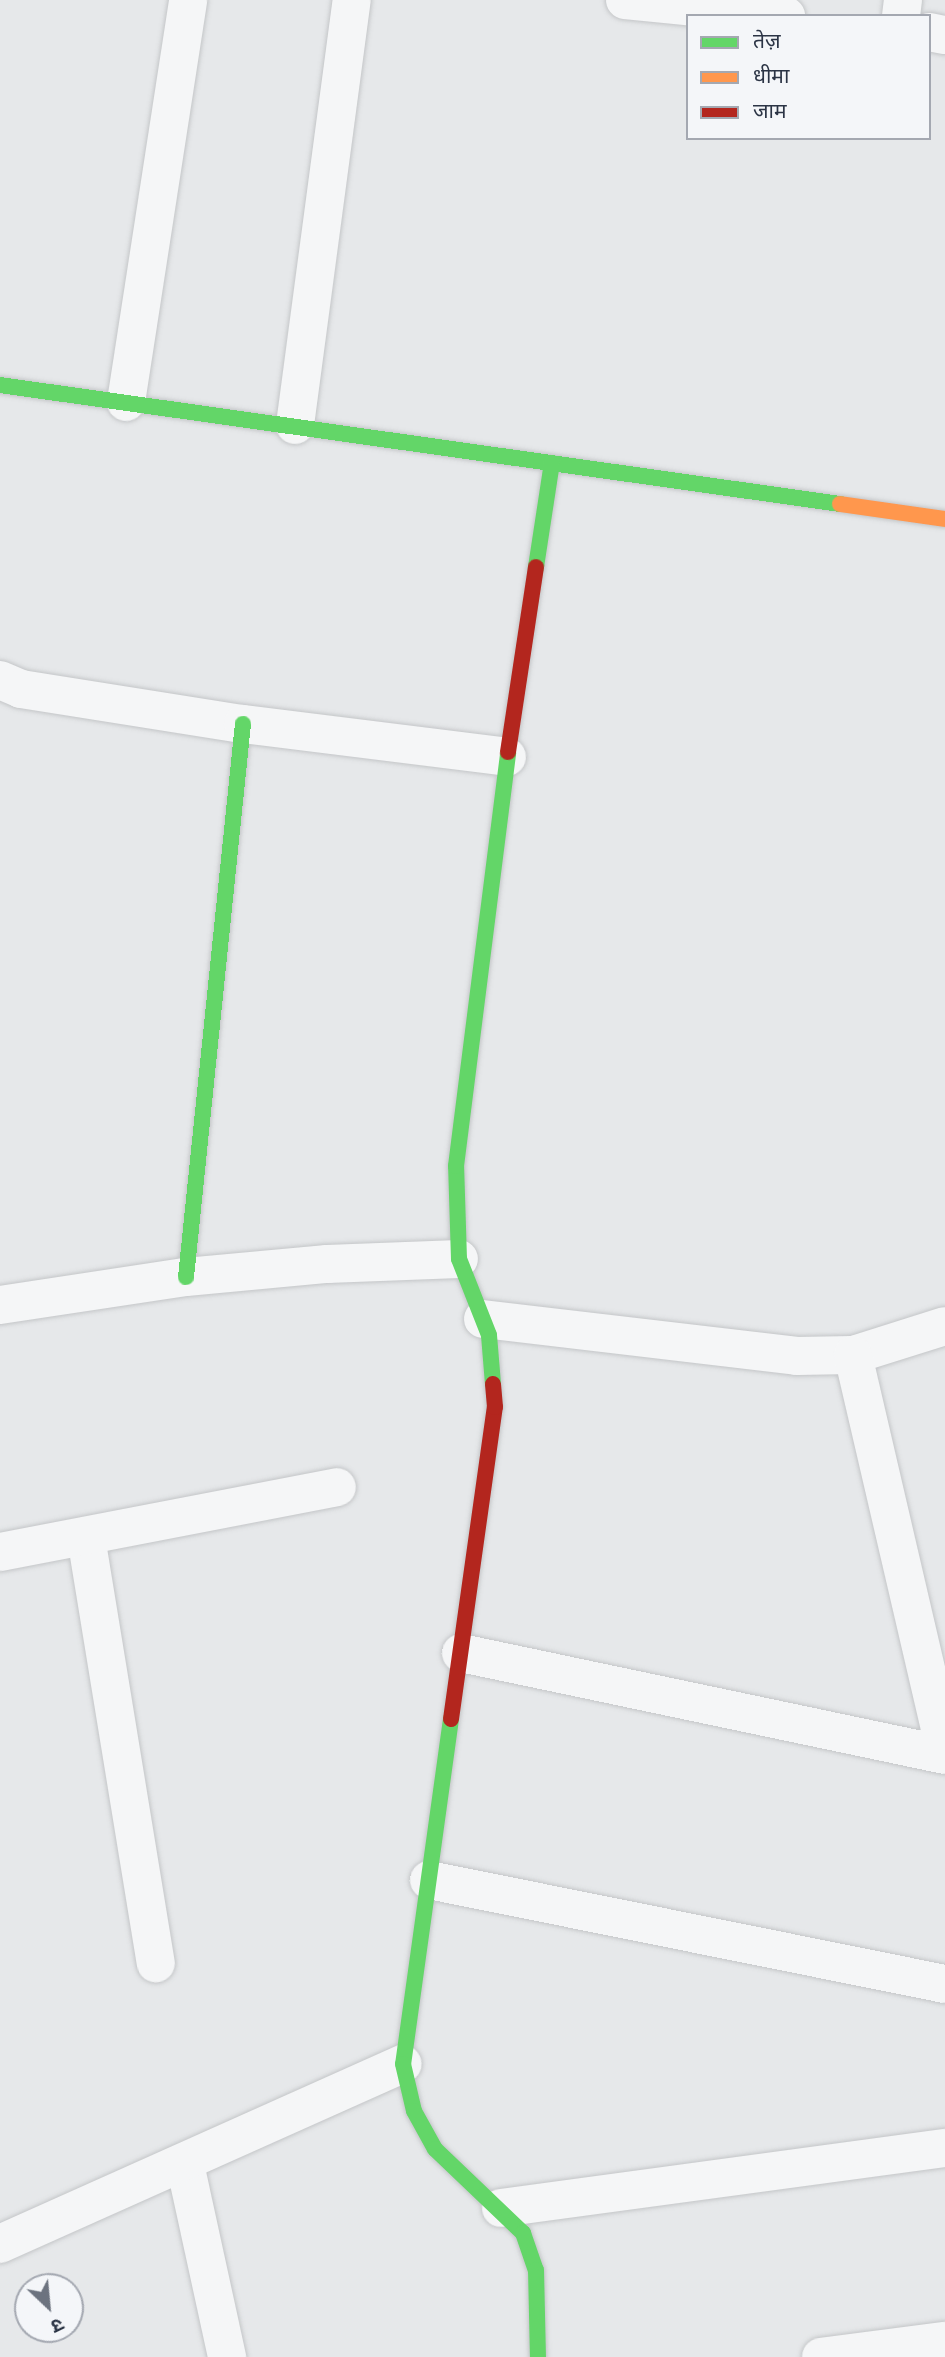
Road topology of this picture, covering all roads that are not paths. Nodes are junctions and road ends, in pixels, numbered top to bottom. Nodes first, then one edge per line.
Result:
1 (188, 0) edge
2 (352, 0) edge
3 (625, 0) edge
4 (734, 6) edge
5 (776, 14) edge
6 (0, 385) edge
7 (126, 402) junction
8 (295, 425) junction
9 (552, 463) junction
10 (945, 519) edge
11 (0, 680) edge
12 (243, 724) junction
13 (507, 757) junction
14 (459, 1259) junction
15 (186, 1277) junction
16 (0, 1305) edge
17 (483, 1319) junction
18 (945, 1326) edge
19 (853, 1355) junction
20 (337, 1487) dead end
21 (86, 1537) junction
22 (0, 1552) edge
23 (461, 1653) junction
24 (945, 1749) edge
25 (945, 1755) edge
26 (429, 1880) junction
27 (156, 1964) dead end
28 (945, 1984) edge
29 (403, 2064) junction
30 (945, 2148) edge
31 (185, 2164) junction
32 (501, 2208) junction
33 (0, 2244) edge
34 (945, 2341) edge
35 (227, 2357) edge
36 (538, 2357) edge
37 (821, 2357) edge

1 - 7 street
2 - 8 street
3 - 4 street
4 - 5 street
6 - 7 street
7 - 8 street
8 - 9 street
9 - 10 street
9 - 13 street
11 - 12 street
12 - 13 street
12 - 15 street
13 - 14 street
14 - 15 street
14 - 17 street
15 - 16 street
17 - 19 street
17 - 23 street
18 - 19 street
19 - 24 street
20 - 21 street
21 - 22 street
21 - 27 street
23 - 25 street
23 - 26 street
26 - 28 street
26 - 29 street
29 - 31 street
29 - 32 street
30 - 32 street
31 - 33 street
31 - 35 street
32 - 36 street
34 - 37 street

